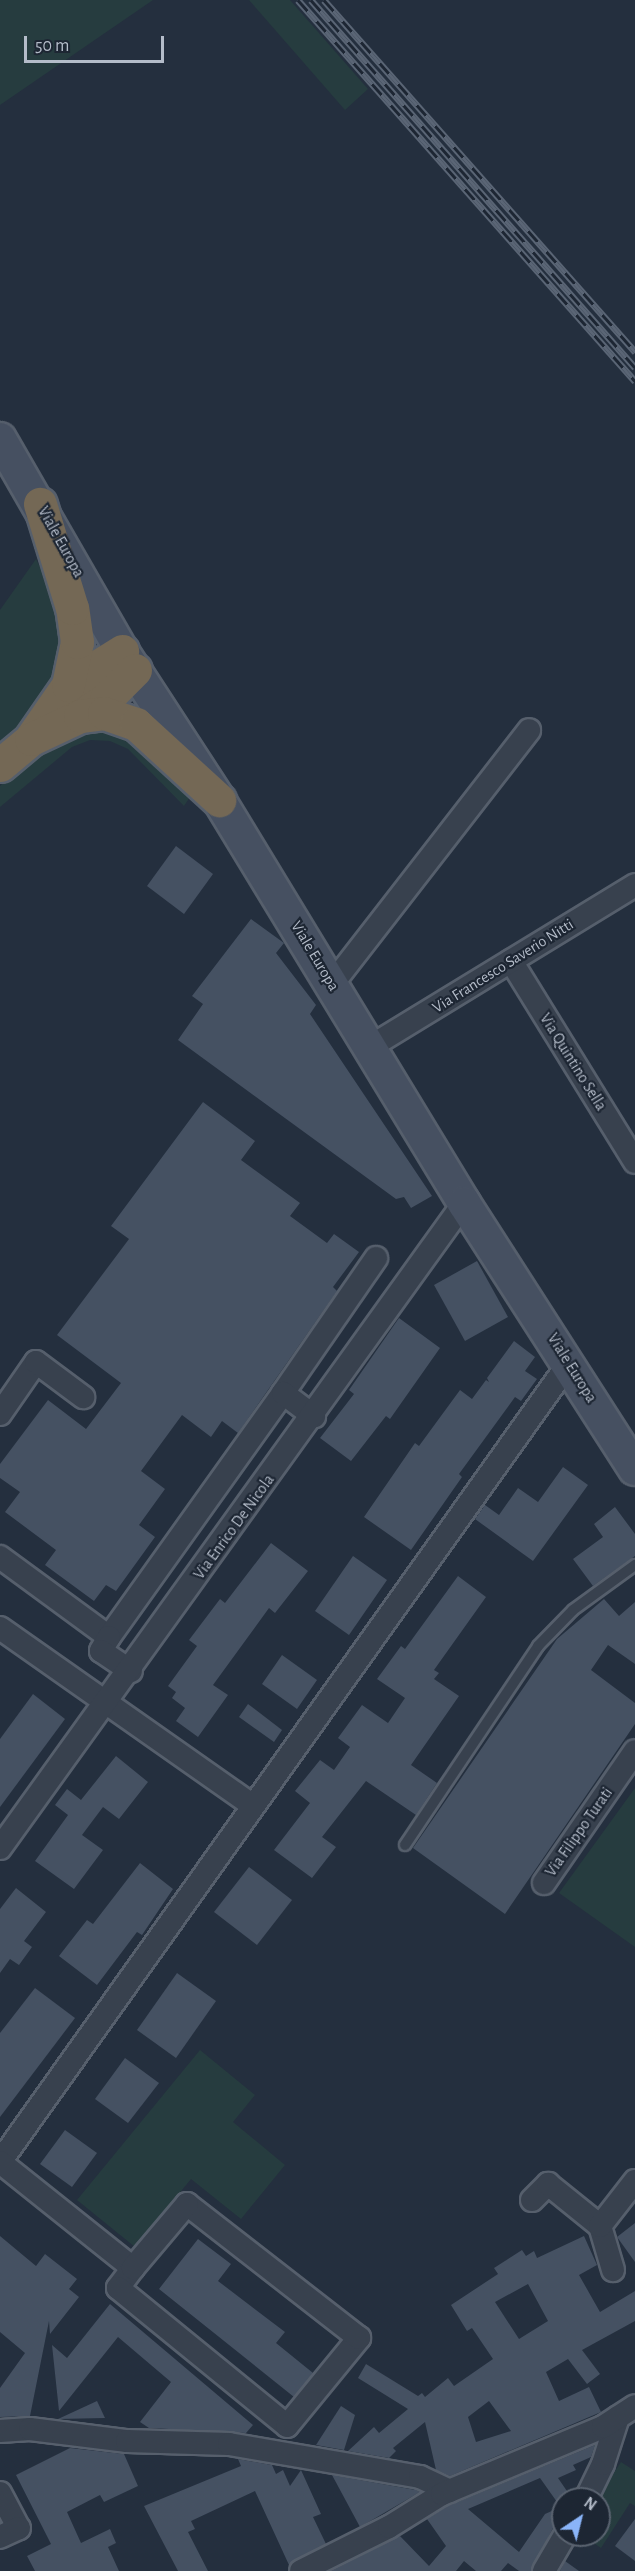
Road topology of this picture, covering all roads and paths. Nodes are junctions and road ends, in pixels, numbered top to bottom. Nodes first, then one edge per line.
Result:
1 (0, 440) edge
2 (40, 504) junction
3 (129, 660) junction
4 (68, 685) junction
5 (80, 716) junction
6 (529, 730) dead end
7 (31, 739) junction
8 (0, 765) edge
9 (219, 800) junction
10 (635, 885) edge
11 (511, 961) junction
12 (333, 983) junction
13 (370, 1047) junction
14 (635, 1162) edge
15 (464, 1203) junction
16 (376, 1258) dead end
17 (569, 1363) junction
18 (283, 1393) junction
19 (83, 1397) dead end
20 (0, 1413) edge
21 (314, 1416) junction
22 (635, 1469) edge
23 (0, 1557) edge
24 (635, 1565) edge
25 (0, 1628) edge
26 (109, 1637) junction
27 (131, 1671) junction
28 (107, 1703) junction
29 (635, 1751) edge
30 (253, 1806) junction
31 (405, 1845) dead end
32 (0, 1848) edge
33 (544, 1883) dead end
34 (0, 2162) edge
35 (635, 2181) edge
36 (532, 2200) dead end
37 (600, 2226) junction
38 (133, 2268) junction
39 (613, 2270) dead end
40 (626, 2412) edge
41 (0, 2431) edge
42 (592, 2487) edge
43 (450, 2491) junction
44 (0, 2493) edge
45 (0, 2536) edge
46 (558, 2547) edge
47 (301, 2571) edge
48 (544, 2571) edge

1 - 2 main road, Viale Europa
2 - 3 main road, Viale Europa
2 - 4 highway
3 - 4 highway
3 - 5 highway
3 - 9 main road, Viale Europa
4 - 7 highway
5 - 7 highway
5 - 9 highway
6 - 12 street
7 - 8 highway
9 - 12 main road, Viale Europa
10 - 11 street, Via Francesco Saverio Nitti
11 - 13 street, Via Francesco Saverio Nitti
11 - 14 street, Via Quintino Sella
12 - 13 main road, Viale Europa
13 - 15 main road, Viale Europa
15 - 17 main road, Viale Europa
15 - 21 street, Via Enrico De Nicola
16 - 18 street
17 - 22 main road, Viale Europa
17 - 30 street
18 - 21 street
18 - 26 street
19 - 20 street
21 - 27 street, Via Enrico De Nicola
23 - 26 street
24 - 31 lane
25 - 28 street
26 - 27 street
27 - 28 street, Via Enrico De Nicola
28 - 30 street
28 - 32 street, Via Enrico De Nicola
29 - 33 street, Via Filippo Turati
30 - 34 street
34 - 38 street
35 - 37 street
36 - 37 street
37 - 39 street
38 - 38 street
40 - 42 street
40 - 43 street
41 - 43 street
43 - 47 street
44 - 45 street
46 - 48 street

